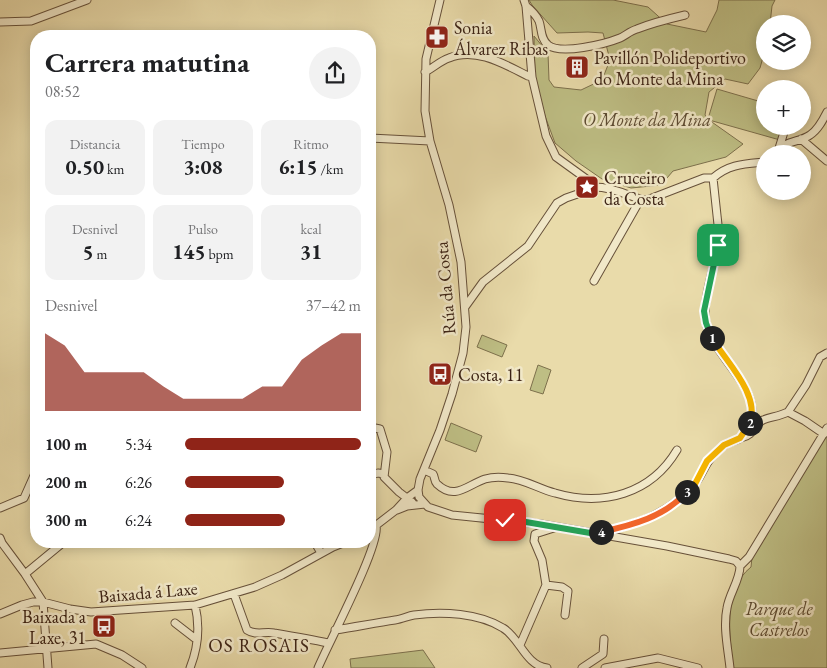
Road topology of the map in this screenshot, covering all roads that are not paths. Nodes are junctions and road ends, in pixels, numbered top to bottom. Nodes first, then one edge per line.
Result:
1 (87, 0) edge
2 (440, 0) edge
3 (525, 3) edge
4 (685, 15) dead end
5 (0, 22) edge
6 (425, 72) junction
7 (532, 77) junction
8 (827, 112) edge
9 (376, 138) edge
10 (801, 139) junction
11 (430, 141) junction
12 (782, 145) edge
13 (827, 161) edge
14 (756, 163) edge
15 (712, 178) junction
16 (594, 187) junction
17 (640, 200) junction
18 (594, 281) dead end
19 (465, 307) junction
20 (827, 353) edge
21 (788, 412) junction
22 (376, 427) edge
23 (825, 431) edge
24 (740, 438) junction
25 (677, 450) dead end
26 (424, 470) junction
27 (376, 474) edge
28 (384, 474) junction
29 (30, 484) edge
30 (418, 493) junction
31 (409, 502) junction
32 (424, 504) junction
33 (0, 508) edge
34 (376, 526) edge
35 (557, 527) junction
36 (596, 534) junction
37 (0, 538) edge
38 (57, 548) edge
39 (318, 548) edge
40 (332, 548) edge
41 (372, 548) edge
42 (321, 553) junction
43 (740, 566) junction
44 (25, 574) junction
45 (546, 585) junction
46 (234, 594) junction
47 (43, 602) junction
48 (196, 605) junction
49 (0, 614) edge
50 (565, 615) dead end
51 (175, 623) dead end
52 (335, 630) junction
53 (604, 639) dead end
54 (197, 640) junction
55 (328, 643) junction
56 (520, 645) junction
57 (46, 648) junction
58 (0, 653) edge
59 (48, 668) edge
60 (142, 668) edge
61 (190, 668) edge
62 (318, 668) edge
63 (546, 668) edge
64 (582, 668) edge
65 (605, 668) edge
66 (698, 668) edge
67 (730, 668) edge

1 - 5 street
2 - 6 street, Rúa da Costa
3 - 4 street
3 - 7 street
6 - 7 street
6 - 11 street, Rúa da Costa
7 - 16 street
8 - 10 street
9 - 11 street
10 - 12 street
10 - 13 street
11 - 19 street, Rúa da Costa
14 - 15 street
15 - 17 street
15 - 24 street
16 - 17 street
16 - 19 street
17 - 18 street
19 - 26 street, Rúa da Costa
20 - 21 street
21 - 23 street
21 - 24 street
22 - 28 street
23 - 43 street
24 - 36 street
25 - 26 street
26 - 30 street, Rúa da Costa
27 - 28 street
28 - 31 street
29 - 33 street
30 - 31 street
30 - 32 street
31 - 32 street
31 - 34 street
32 - 35 street
35 - 36 street
35 - 45 street
36 - 43 street
37 - 44 street
38 - 44 street
39 - 42 street
40 - 42 street, Baixada á Laxe
41 - 52 street
42 - 46 street, Baixada á Laxe
43 - 67 street
44 - 47 street
45 - 50 street
45 - 56 street
46 - 48 street, Baixada á Laxe
46 - 55 street
47 - 48 street, Baixada á Laxe
47 - 49 street, Baixada á Laxe
47 - 57 street
48 - 54 street
51 - 54 street
52 - 55 street
52 - 56 street
53 - 64 street
54 - 61 street
55 - 62 street
56 - 63 street
57 - 58 street
57 - 59 street
57 - 60 street
65 - 66 street

